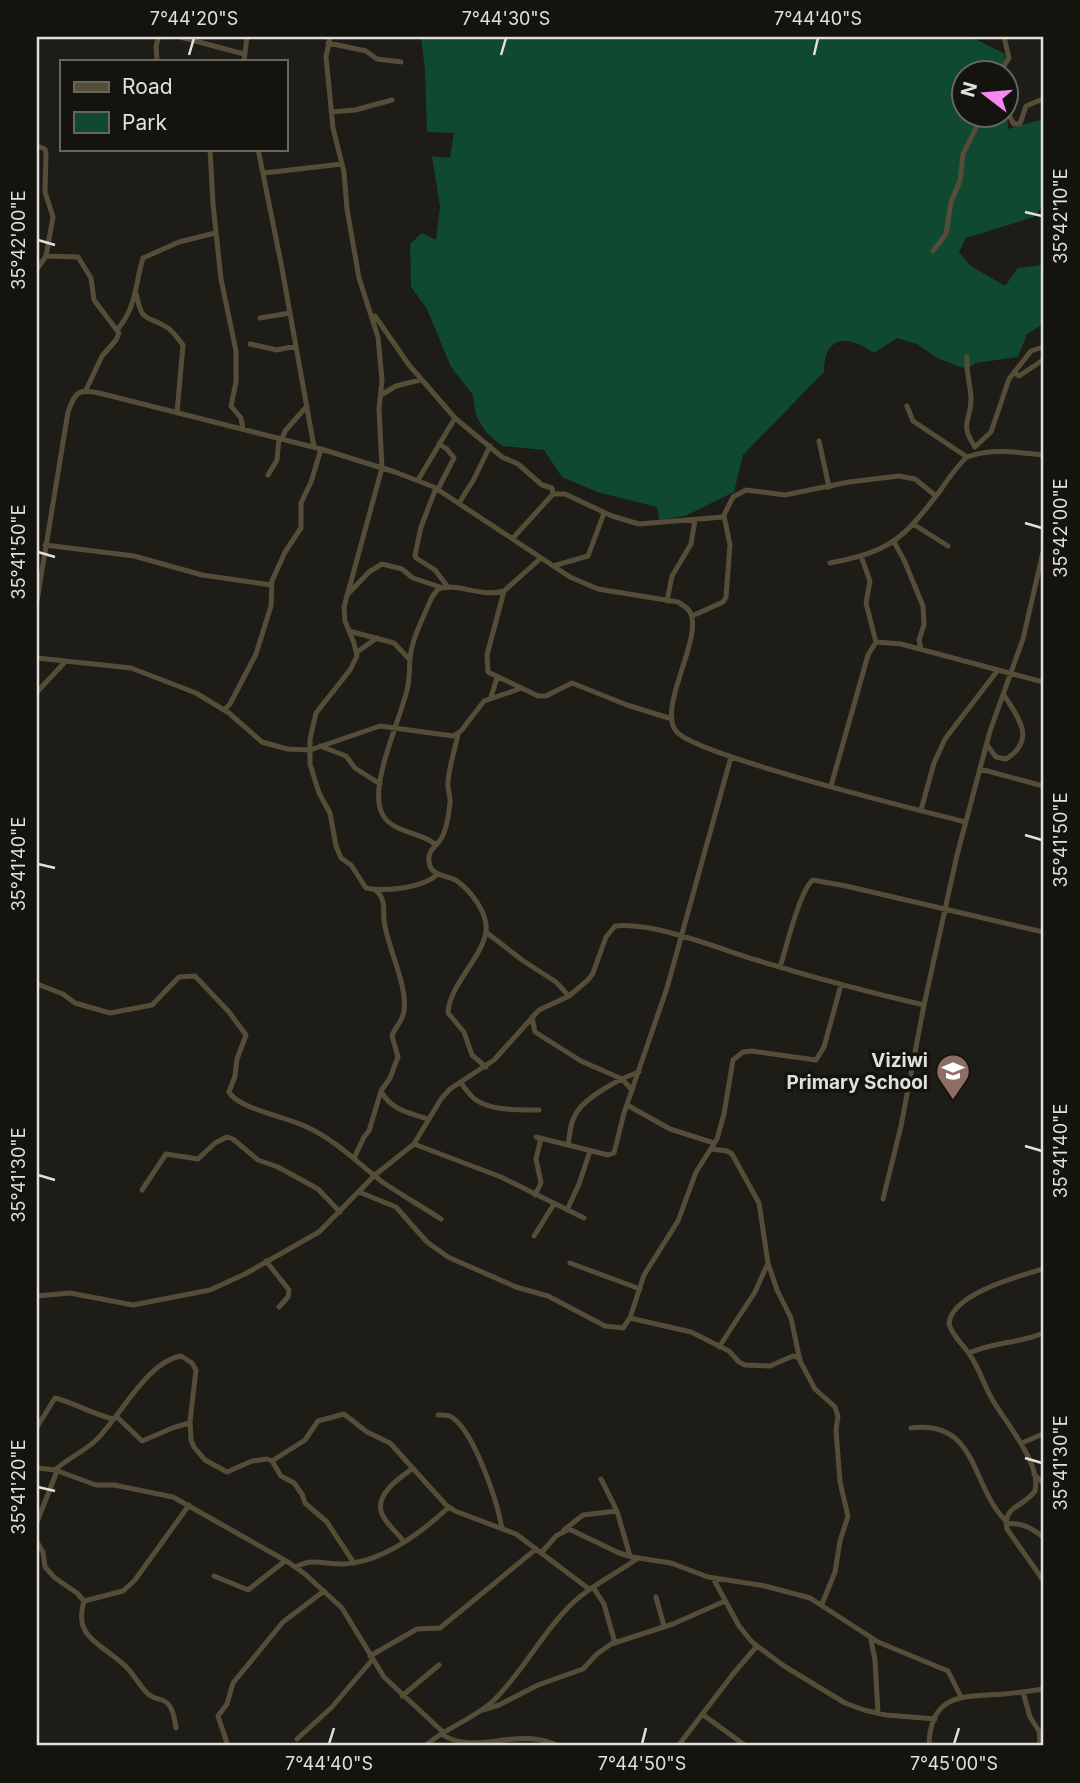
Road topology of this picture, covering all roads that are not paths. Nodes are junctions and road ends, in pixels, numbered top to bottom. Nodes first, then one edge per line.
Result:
1 (159, 37) edge
2 (180, 37) edge
3 (247, 37) edge
4 (1004, 37) edge
5 (329, 40) edge
6 (244, 54) junction
7 (157, 60) edge
8 (244, 60) edge
9 (1008, 60) edge
10 (401, 62) dead end
11 (1043, 99) edge
12 (392, 100) dead end
13 (331, 112) junction
14 (1020, 124) edge
15 (975, 130) edge
16 (37, 146) edge
17 (210, 150) edge
18 (258, 150) edge
19 (342, 164) junction
20 (264, 173) junction
21 (215, 233) junction
22 (933, 251) dead end
23 (46, 256) junction
24 (37, 268) edge
25 (136, 293) junction
26 (371, 311) junction
27 (290, 313) junction
28 (260, 318) dead end
29 (117, 330) junction
30 (250, 344) dead end
31 (296, 346) junction
32 (1043, 347) edge
33 (967, 357) dead end
34 (1043, 360) edge
35 (1014, 373) junction
36 (421, 380) junction
37 (86, 390) junction
38 (380, 395) junction
39 (308, 405) junction
40 (907, 406) dead end
41 (177, 413) junction
42 (455, 418) junction
43 (243, 429) junction
44 (280, 439) junction
45 (819, 441) dead end
46 (439, 444) junction
47 (490, 446) junction
48 (314, 447) junction
49 (321, 449) junction
50 (977, 450) junction
51 (1043, 455) edge
52 (967, 457) junction
53 (382, 468) junction
54 (268, 475) dead end
55 (418, 480) junction
56 (829, 487) junction
57 (437, 489) junction
58 (553, 494) junction
59 (936, 496) junction
60 (459, 503) junction
61 (604, 513) junction
62 (724, 516) junction
63 (695, 520) junction
64 (913, 524) junction
65 (513, 538) junction
66 (894, 542) junction
67 (45, 545) junction
68 (948, 546) dead end
69 (1043, 552) edge
70 (861, 556) junction
71 (541, 558) junction
72 (830, 563) dead end
73 (554, 566) junction
74 (271, 585) junction
75 (440, 587) junction
76 (449, 587) junction
77 (504, 591) junction
78 (347, 595) junction
79 (667, 600) junction
80 (37, 601) edge
81 (692, 616) junction
82 (349, 631) junction
83 (377, 638) junction
84 (876, 642) junction
85 (921, 649) junction
86 (357, 652) junction
87 (37, 658) edge
88 (410, 660) junction
89 (64, 663) junction
90 (998, 670) junction
91 (1012, 674) junction
92 (497, 678) junction
93 (1043, 682) edge
94 (519, 689) junction
95 (37, 692) edge
96 (1004, 695) junction
97 (491, 697) junction
98 (224, 710) junction
99 (672, 719) junction
100 (396, 728) junction
101 (458, 734) junction
102 (987, 745) junction
103 (320, 746) junction
104 (310, 750) junction
105 (731, 757) junction
106 (980, 769) junction
107 (380, 784) junction
108 (1040, 785) edge
109 (831, 786) junction
110 (1043, 791) edge
111 (921, 810) junction
112 (965, 822) junction
113 (435, 844) junction
114 (438, 874) junction
115 (375, 890) junction
116 (945, 909) junction
117 (486, 932) junction
118 (1043, 932) edge
119 (680, 936) junction
120 (780, 967) junction
121 (37, 984) edge
122 (841, 985) junction
123 (569, 996) junction
124 (923, 1005) junction
125 (532, 1016) junction
126 (486, 1067) junction
127 (639, 1072) junction
128 (622, 1079) junction
129 (461, 1083) junction
130 (632, 1090) junction
131 (381, 1091) junction
132 (627, 1105) junction
133 (539, 1110) dead end
134 (428, 1119) junction
135 (414, 1144) junction
136 (568, 1145) junction
137 (712, 1146) junction
138 (590, 1151) junction
139 (354, 1158) junction
140 (375, 1175) junction
141 (142, 1190) dead end
142 (359, 1192) junction
143 (535, 1195) junction
144 (883, 1199) dead end
145 (554, 1204) junction
146 (567, 1210) junction
147 (340, 1212) junction
148 (584, 1218) dead end
149 (441, 1219) dead end
150 (534, 1236) dead end
151 (265, 1261) junction
152 (570, 1263) dead end
153 (768, 1263) junction
154 (1043, 1269) edge
155 (640, 1289) junction
156 (37, 1296) edge
157 (279, 1307) dead end
158 (630, 1318) junction
159 (1043, 1333) edge
160 (719, 1347) junction
161 (970, 1353) junction
162 (800, 1358) junction
163 (438, 1415) dead end
164 (114, 1418) junction
165 (190, 1423) junction
166 (37, 1427) edge
167 (911, 1428) dead end
168 (1043, 1434) edge
169 (1022, 1443) junction
170 (272, 1461) junction
171 (37, 1468) edge
172 (412, 1469) junction
173 (56, 1471) junction
174 (1034, 1474) junction
175 (601, 1479) dead end
176 (1043, 1483) edge
177 (189, 1505) junction
178 (449, 1507) junction
179 (617, 1511) junction
180 (37, 1522) edge
181 (1006, 1522) junction
182 (502, 1528) junction
183 (564, 1530) junction
184 (1043, 1537) edge
185 (37, 1542) edge
186 (404, 1542) junction
187 (538, 1551) junction
188 (630, 1556) junction
189 (638, 1558) junction
190 (285, 1561) junction
191 (354, 1563) junction
192 (296, 1567) junction
193 (214, 1576) dead end
194 (713, 1578) junction
195 (1043, 1580) edge
196 (591, 1588) junction
197 (324, 1591) junction
198 (656, 1597) dead end
199 (85, 1601) junction
200 (725, 1601) junction
201 (822, 1604) junction
202 (664, 1626) junction
203 (871, 1638) junction
204 (615, 1643) junction
205 (757, 1646) junction
206 (371, 1658) junction
207 (439, 1665) dead end
208 (1043, 1689) edge
209 (1023, 1692) junction
210 (402, 1696) junction
211 (961, 1696) junction
212 (480, 1711) junction
213 (878, 1713) junction
214 (702, 1714) junction
215 (935, 1719) junction
216 (176, 1728) dead end
217 (442, 1733) junction
218 (528, 1738) junction
219 (298, 1739) dead end
220 (488, 1744) edge
221 (228, 1746) edge
222 (425, 1746) edge
223 (524, 1746) edge
224 (558, 1746) edge
225 (678, 1746) edge
226 (746, 1746) edge
227 (929, 1746) edge
228 (1040, 1746) edge

1 - 7 street
2 - 6 street
3 - 6 street
4 - 9 street
5 - 10 street
5 - 13 street
6 - 8 street
11 - 14 street
12 - 13 street
13 - 19 street
15 - 22 street
16 - 23 street
17 - 21 street
18 - 20 street
19 - 20 street
19 - 26 street
20 - 27 street
21 - 25 street
21 - 43 street
23 - 24 street
23 - 29 street
25 - 29 street
25 - 41 street
26 - 36 street
26 - 38 street
27 - 28 street
27 - 31 street
29 - 37 street
30 - 31 street
31 - 39 street
32 - 35 street
33 - 50 street
34 - 35 street
35 - 50 street
36 - 38 street
36 - 42 street
37 - 41 street
37 - 67 street
38 - 53 street
39 - 44 street
39 - 48 street
40 - 52 street
41 - 43 street
42 - 46 street
42 - 47 street
43 - 44 street
44 - 48 street
44 - 54 street
45 - 56 street
46 - 55 street
46 - 57 street
47 - 58 street
47 - 60 street
48 - 49 street
49 - 53 street
49 - 74 street
50 - 51 street
50 - 52 street
52 - 59 street
53 - 55 street
53 - 78 street
55 - 57 street
56 - 59 street
56 - 62 street
57 - 60 street
57 - 76 street
58 - 61 street
58 - 65 street
59 - 64 street
60 - 65 street
61 - 63 street
61 - 73 street
62 - 63 street
62 - 81 street
63 - 79 street
64 - 66 street
64 - 68 street
65 - 71 street
66 - 70 street
66 - 85 street
67 - 74 street
67 - 80 street
69 - 91 street
70 - 72 street
70 - 84 street
71 - 73 street
71 - 77 street
73 - 79 street
74 - 98 street
75 - 76 street
75 - 78 street
75 - 88 street
76 - 77 street
77 - 92 street
78 - 82 street
79 - 81 street
81 - 99 street
82 - 83 street
82 - 86 street
83 - 86 street
83 - 88 street
84 - 85 street
84 - 109 street
85 - 90 street
86 - 104 street
87 - 89 street
88 - 100 street
89 - 95 street
89 - 98 street
90 - 91 street
90 - 111 street
91 - 93 street
91 - 96 street
92 - 94 street
92 - 97 street
94 - 97 street
94 - 99 street
96 - 102 street
96 - 102 street
97 - 101 street
98 - 104 street
99 - 105 street
100 - 101 street
100 - 103 street
100 - 107 street
101 - 113 street
102 - 106 street
103 - 104 street
103 - 107 street
104 - 115 street
105 - 109 street
105 - 119 street
106 - 108 street
106 - 112 street
107 - 113 street
108 - 110 street
109 - 111 street
111 - 112 street
112 - 116 street
113 - 114 street
114 - 115 street
114 - 117 street
115 - 131 street
116 - 118 street
116 - 120 street
116 - 124 street
117 - 123 street
117 - 126 street
119 - 120 street
119 - 123 street
119 - 127 street
120 - 122 street
121 - 139 street
122 - 124 street
122 - 137 street
123 - 125 street
124 - 144 street
125 - 126 street
125 - 128 street
126 - 129 street
127 - 128 street
127 - 130 street
128 - 130 street
128 - 136 street
129 - 133 street
129 - 134 street
130 - 132 street
131 - 134 street
131 - 139 street
132 - 137 street
132 - 138 street
134 - 135 street
135 - 140 street
135 - 143 street
136 - 138 street
136 - 143 street
137 - 153 street
137 - 155 street
138 - 146 street
139 - 140 street
140 - 142 street
140 - 149 street
141 - 147 street
142 - 147 street
142 - 158 street
143 - 145 street
145 - 146 street
145 - 150 street
146 - 148 street
147 - 151 street
151 - 156 street
151 - 157 street
152 - 155 street
153 - 160 street
153 - 162 street
154 - 161 street
155 - 158 street
158 - 160 street
159 - 161 street
160 - 162 street
161 - 169 street
162 - 201 street
163 - 182 street
164 - 165 street
164 - 165 street
164 - 166 street
164 - 173 street
165 - 170 street
167 - 181 street
168 - 169 street
169 - 174 street
170 - 172 street
170 - 191 street
171 - 173 street
172 - 178 street
172 - 186 street
173 - 177 street
173 - 180 street
174 - 176 street
174 - 181 street
175 - 179 street
177 - 190 street
177 - 199 street
178 - 182 street
178 - 186 street
179 - 183 street
179 - 188 street
181 - 184 street
181 - 195 street
182 - 187 street
183 - 187 street
183 - 188 street
185 - 199 street
186 - 191 street
187 - 196 street
187 - 206 street
188 - 189 street
189 - 194 street
189 - 196 street
190 - 192 street
190 - 193 street
191 - 192 street
192 - 197 street
194 - 200 street
194 - 201 street
196 - 204 street
196 - 212 street
197 - 206 street
197 - 221 street
198 - 202 street
199 - 216 street
200 - 202 street
200 - 205 street
201 - 203 street
202 - 204 street
203 - 211 street
203 - 213 street
204 - 212 street
205 - 213 street
205 - 214 street
206 - 210 street
206 - 219 street
207 - 210 street
208 - 209 street
209 - 211 street
209 - 228 street
210 - 217 street
211 - 215 street
212 - 217 street
213 - 215 street
214 - 225 street
214 - 226 street
215 - 227 street
217 - 220 street
217 - 222 street
218 - 220 street
218 - 223 street
218 - 224 street

